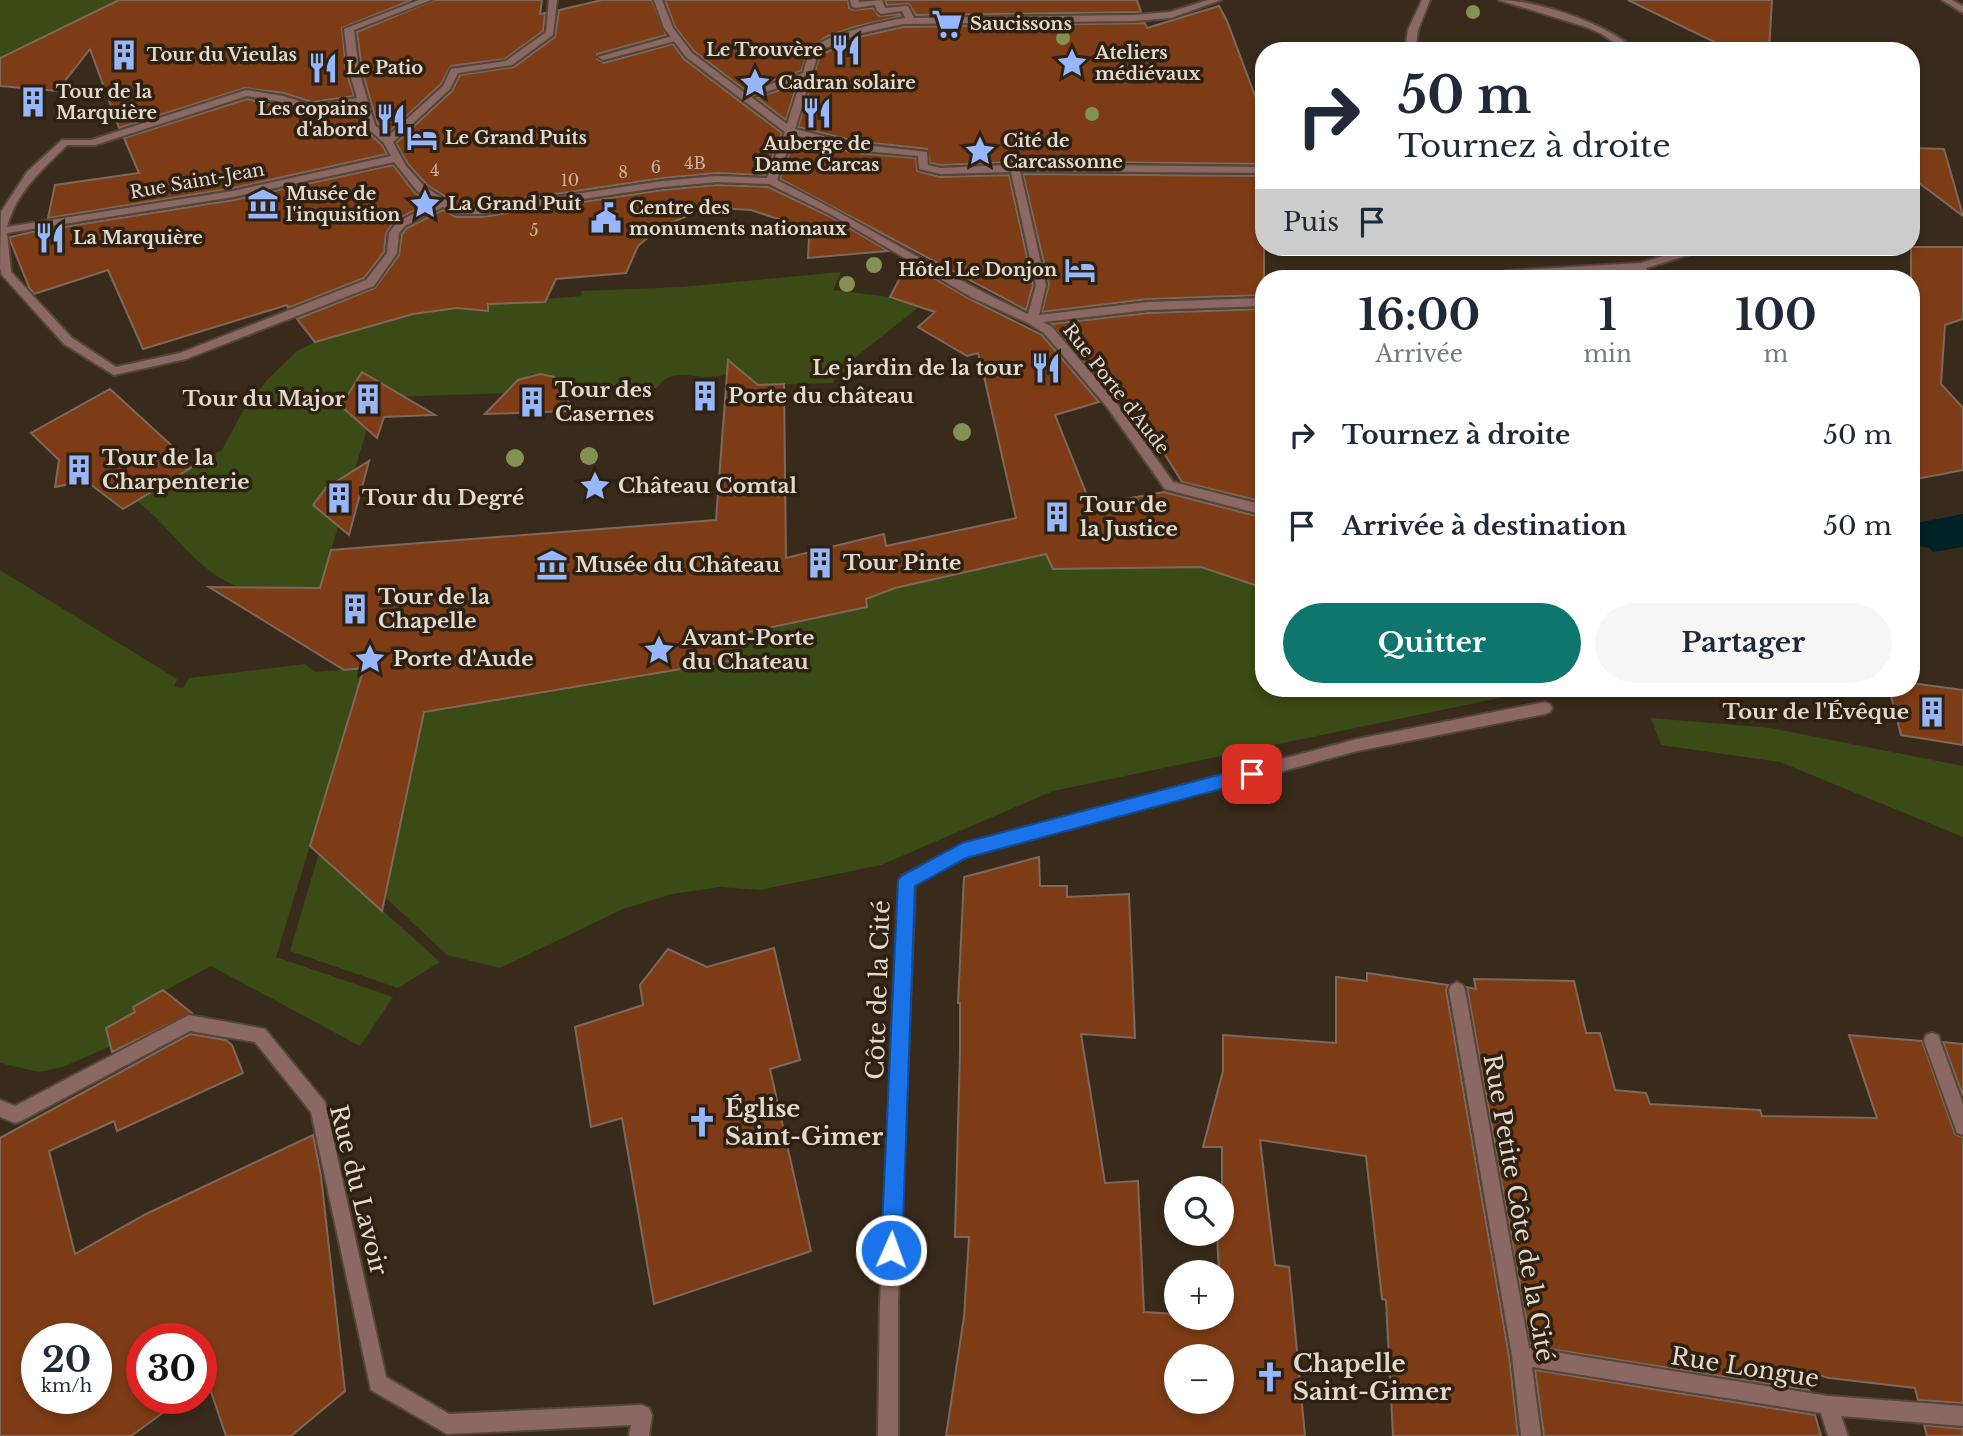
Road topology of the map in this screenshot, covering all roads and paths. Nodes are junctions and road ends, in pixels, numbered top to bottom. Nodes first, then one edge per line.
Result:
1 (427, 0) edge
2 (553, 0) edge
3 (658, 0) edge
4 (854, 0) edge
5 (1217, 0) edge
6 (1426, 0) edge
7 (1503, 0) edge
8 (1946, 0) edge
9 (1963, 10) edge
10 (910, 20) junction
11 (676, 38) junction
12 (1411, 42) edge
13 (1621, 42) edge
14 (603, 57) dead end
15 (805, 75) junction
16 (747, 96) junction
17 (362, 100) junction
18 (790, 131) junction
19 (388, 141) junction
20 (398, 158) junction
21 (1015, 169) junction
22 (1255, 170) edge
23 (771, 181) junction
24 (443, 203) junction
25 (1, 231) edge
26 (1674, 256) edge
27 (1640, 266) junction
28 (1580, 270) edge
29 (1642, 270) edge
30 (1255, 302) edge
31 (1032, 320) junction
32 (1255, 508) edge
33 (1545, 708) dead end
34 (1457, 990) dead end
35 (1932, 1041) dead end
36 (0, 1108) edge
37 (1963, 1127) edge
38 (1521, 1356) junction
39 (1828, 1405) junction
40 (1963, 1416) edge
41 (639, 1436) edge
42 (888, 1436) edge
43 (1531, 1436) edge
44 (1838, 1436) edge

1 - 17 street
2 - 19 street
3 - 11 street
4 - 10 street
5 - 10 street
6 - 12 street
7 - 13 street
8 - 9 street
10 - 15 street
11 - 14 street
11 - 16 street
15 - 16 street
15 - 18 street
16 - 18 street
17 - 19 street
17 - 25 street
18 - 21 street
18 - 23 street
19 - 20 street
20 - 24 street
20 - 25 street, Rue Saint-Jean
21 - 22 street
21 - 31 street
23 - 24 street
23 - 31 street, Rue Porte d'Aude
24 - 25 street
26 - 27 street
27 - 28 street
27 - 29 street
30 - 31 street
31 - 32 street, Rue Porte d'Aude
33 - 42 street, Côte de la Cité
34 - 38 street, Rue Petite Côte de la Cité
35 - 37 street
36 - 41 street, Rue du Lavoir
38 - 39 street, Rue Longue
38 - 43 street, Rue Petite Côte de la Cité
39 - 40 street, Rue Longue
39 - 44 street

